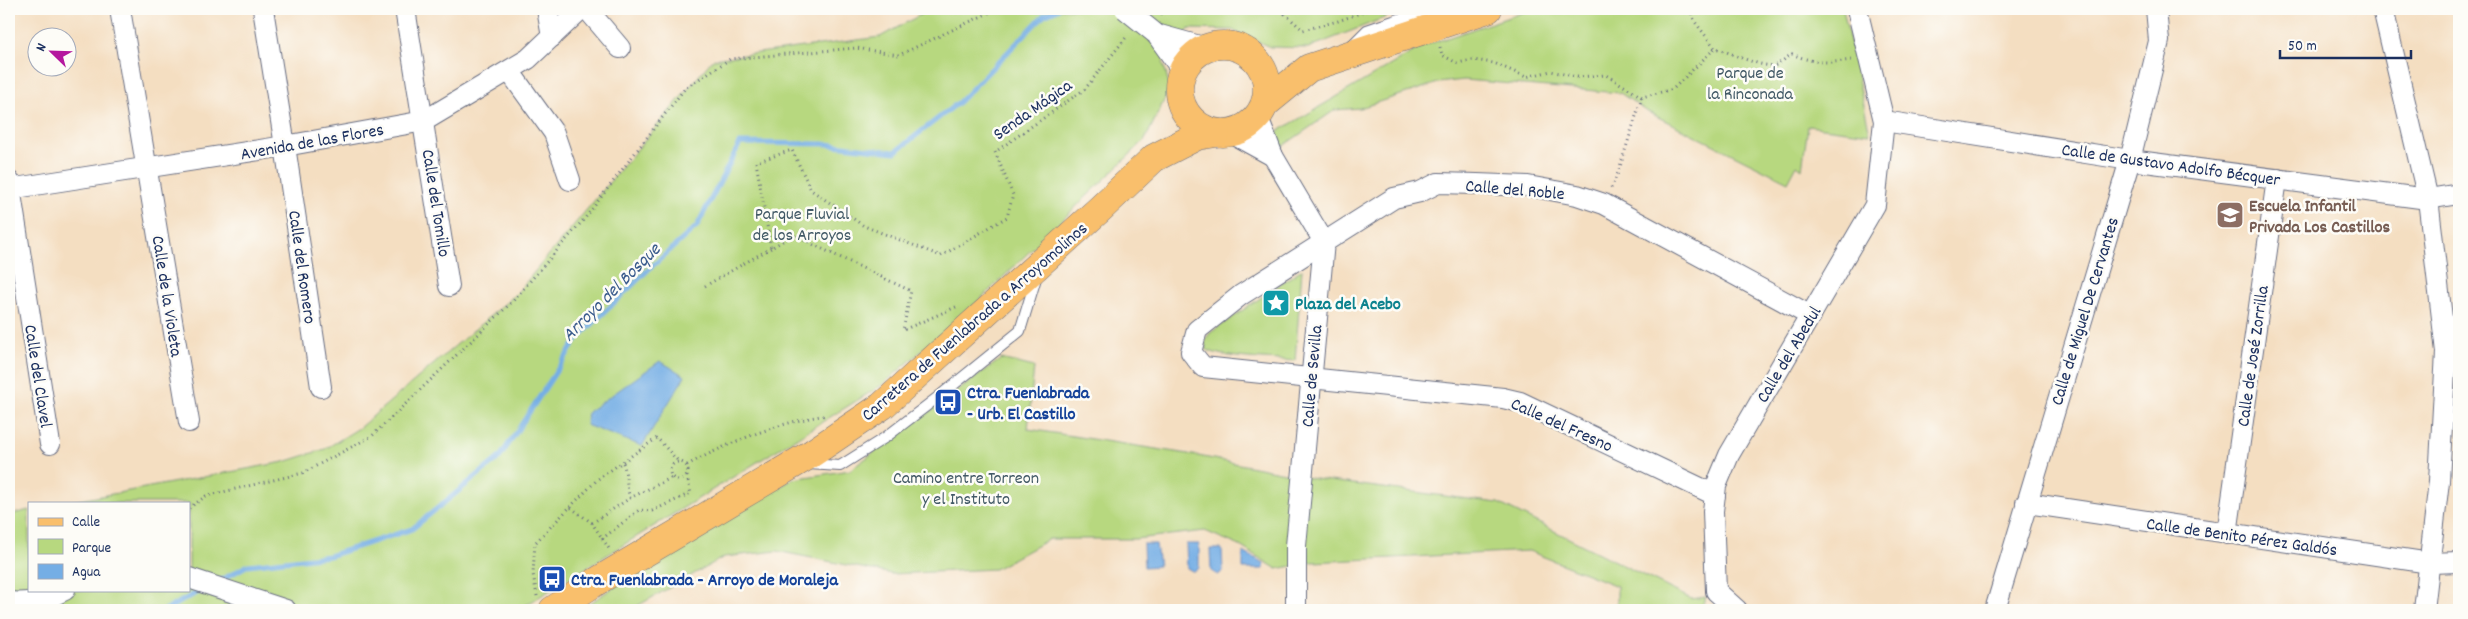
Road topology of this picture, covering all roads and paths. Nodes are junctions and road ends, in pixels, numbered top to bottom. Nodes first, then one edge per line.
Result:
1 (120, 9) edge
2 (263, 9) edge
3 (405, 9) edge
4 (547, 9) edge
5 (581, 9) edge
6 (587, 9) edge
7 (997, 9) edge
8 (1125, 9) edge
9 (1169, 9) edge
10 (1286, 9) edge
11 (1371, 9) edge
12 (1488, 9) edge
13 (1690, 9) edge
14 (1857, 9) edge
15 (2156, 9) edge
16 (2383, 9) edge
17 (1441, 24) junction
18 (1155, 26) junction
19 (1131, 32) dead end
20 (552, 37) junction
21 (620, 48) dead end
22 (1207, 48) junction
23 (1237, 48) junction
24 (1715, 48) junction
25 (1856, 59) dead end
26 (1309, 68) junction
27 (510, 72) junction
28 (1182, 72) junction
29 (1642, 96) junction
30 (1180, 100) junction
31 (1261, 110) junction
32 (424, 120) junction
33 (1884, 121) junction
34 (1223, 133) junction
35 (285, 146) junction
36 (1273, 156) junction
37 (1154, 158) junction
38 (2130, 160) junction
39 (146, 169) junction
40 (2277, 179) junction
41 (570, 180) dead end
42 (9, 186) edge
43 (2459, 194) edge
44 (2428, 199) junction
45 (1604, 204) junction
46 (1324, 242) junction
47 (771, 248) junction
48 (1041, 262) junction
49 (449, 286) dead end
50 (705, 286) dead end
51 (985, 313) junction
52 (1811, 316) junction
53 (2452, 373) edge
54 (1310, 378) junction
55 (321, 388) dead end
56 (832, 415) dead end
57 (189, 422) dead end
58 (50, 444) dead end
59 (678, 461) junction
60 (623, 463) junction
61 (797, 463) junction
62 (687, 464) junction
63 (687, 476) junction
64 (673, 478) junction
65 (691, 493) junction
66 (1715, 495) junction
67 (630, 498) junction
68 (695, 501) dead end
69 (2026, 503) junction
70 (190, 507) edge
71 (570, 507) junction
72 (592, 524) junction
73 (2227, 534) junction
74 (602, 539) junction
75 (2459, 562) edge
76 (2430, 563) junction
77 (622, 567) junction
78 (190, 578) edge
79 (61, 592) edge
80 (9, 602) edge
81 (545, 605) edge
82 (286, 610) edge
83 (1296, 610) edge
84 (1738, 610) edge
85 (1995, 610) edge
86 (2424, 610) edge

1 - 39 street, Calle de la Violeta
2 - 35 street, Calle del Romero
3 - 32 street, Calle del Tomillo
4 - 20 street
5 - 20 street, Avenida de las Flores
6 - 21 street
7 - 70 path
8 - 18 street, bridge
9 - 18 path
10 - 11 path
12 - 17 main road
13 - 24 path
14 - 33 street
15 - 38 street, Calle de Miguel De Cervantes
16 - 44 street
17 - 26 main road
17 - 29 path
18 - 22 street
18 - 28 street
19 - 47 path, Senda Mágica
20 - 27 street, Avenida de las Flores
22 - 23 main road
22 - 28 main road
23 - 26 main road
23 - 31 main road
24 - 25 path
24 - 29 path
26 - 31 main road
27 - 32 street, Avenida de las Flores
27 - 41 street
28 - 30 main road
29 - 45 path
30 - 34 main road
30 - 37 main road, Carretera de Fuenlabrada a Arroyomolinos
31 - 34 main road
31 - 36 street
32 - 35 street, Avenida de las Flores
32 - 49 street, Calle del Tomillo
33 - 38 street, Calle de Gustavo Adolfo Bécquer
33 - 52 street, Calle del Abedul
34 - 36 street
34 - 37 main road, Carretera de Fuenlabrada a Arroyomolinos
35 - 39 street, Avenida de las Flores
35 - 55 street, Calle del Romero
36 - 46 street
37 - 48 main road, Carretera de Fuenlabrada a Arroyomolinos
38 - 40 street, Calle de Gustavo Adolfo Bécquer
38 - 69 street, Calle de Miguel De Cervantes
39 - 42 street, Avenida de las Flores
39 - 57 street, Calle de la Violeta
40 - 44 street, Calle de Gustavo Adolfo Bécquer
40 - 73 street, Calle de José Zorrilla
42 - 58 street, Calle del Clavel
43 - 44 street, Calle de Gustavo Adolfo Bécquer
44 - 53 street
45 - 46 street, Calle del Roble
45 - 52 street, Calle del Roble
46 - 54 street, Calle de Sevilla
46 - 54 street
47 - 50 path
47 - 51 path
48 - 51 main road, Carretera de Fuenlabrada a Arroyomolinos
48 - 61 lane
51 - 61 main road, Carretera de Fuenlabrada a Arroyomolinos
52 - 66 street, Calle del Abedul
53 - 76 street
54 - 66 street, Calle del Fresno
54 - 83 street, Calle de Sevilla
56 - 62 path
59 - 60 path
59 - 62 path
59 - 64 path
60 - 67 path
60 - 71 path
61 - 77 main road, Carretera de Fuenlabrada a Arroyomolinos
62 - 63 path
63 - 64 path
63 - 65 path
64 - 67 path
65 - 68 path
65 - 74 path
66 - 84 street, Calle del Abedul
67 - 72 path
69 - 73 street, Calle de Benito Pérez Galdós
69 - 85 street, Calle de Miguel De Cervantes
71 - 72 path
71 - 81 path
72 - 74 path
73 - 76 street, Calle de Benito Pérez Galdós
74 - 77 path
75 - 76 street, Calle de Benito Pérez Galdós
76 - 86 street
77 - 81 main road, Carretera de Fuenlabrada a Arroyomolinos
78 - 82 street
79 - 80 street

